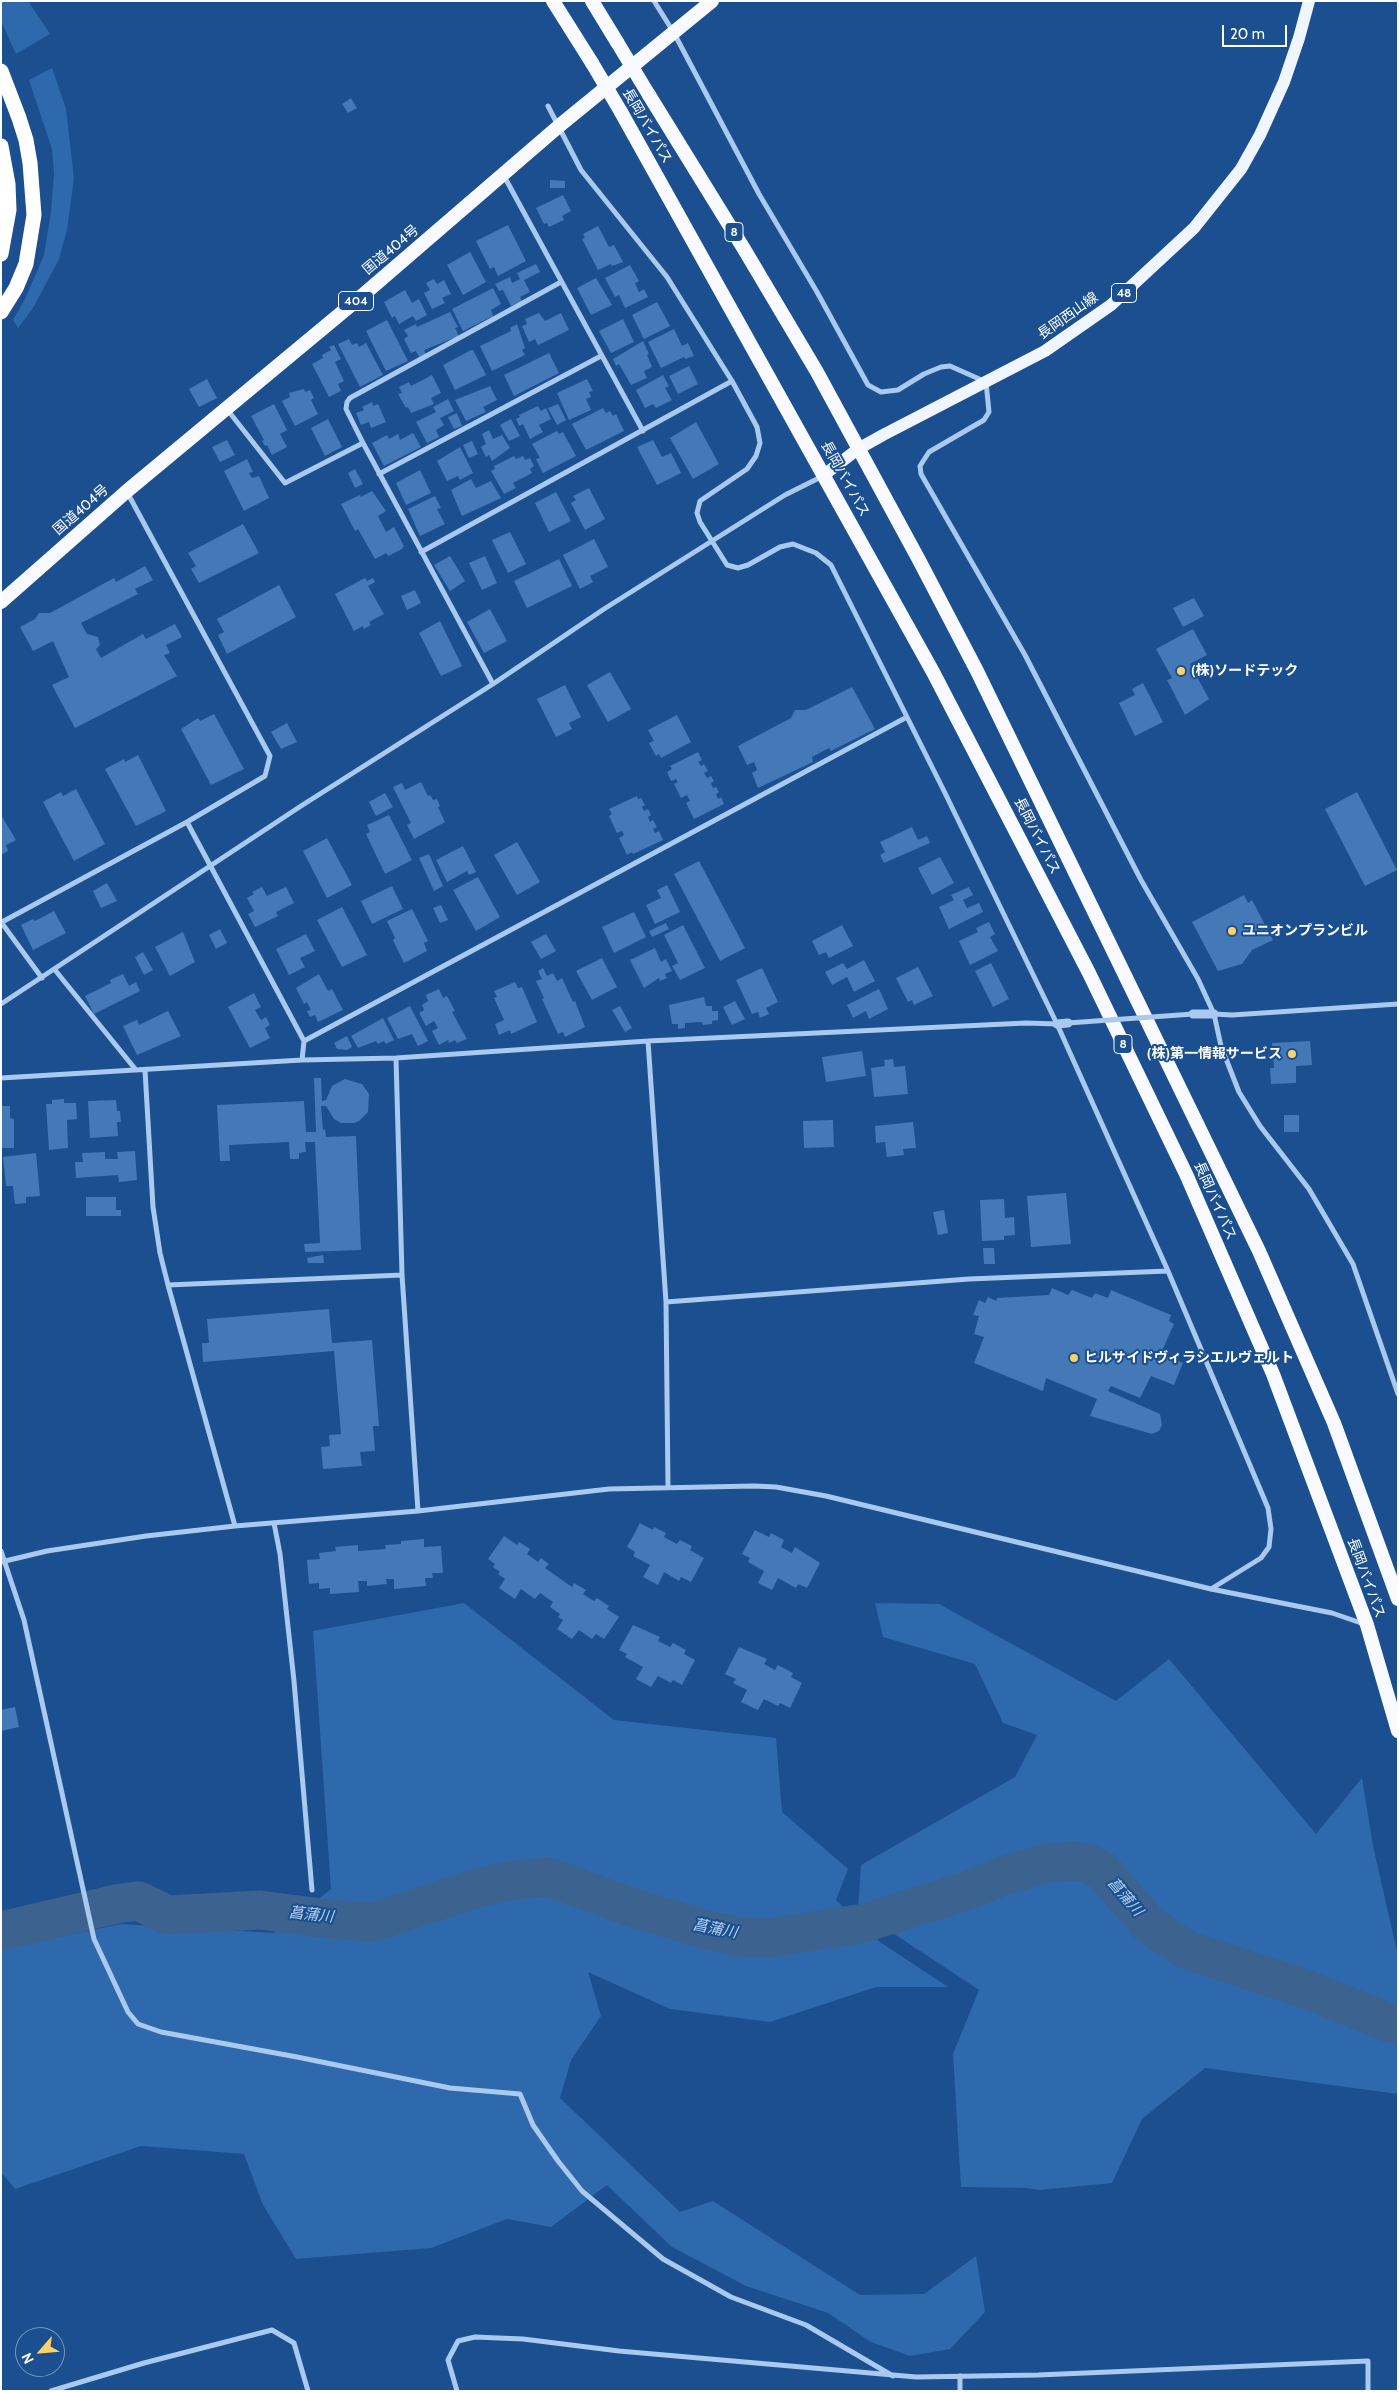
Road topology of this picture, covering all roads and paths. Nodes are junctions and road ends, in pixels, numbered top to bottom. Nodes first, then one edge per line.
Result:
1 (553, 1) edge
2 (592, 1) edge
3 (654, 1) edge
4 (712, 1) edge
5 (1309, 1) edge
6 (674, 32) junction
7 (1, 71) edge
8 (548, 106) dead end
9 (559, 126) junction
10 (1, 146) edge
11 (504, 176) junction
12 (1, 254) edge
13 (561, 282) junction
14 (1, 312) edge
15 (602, 356) junction
16 (732, 381) junction
17 (986, 382) junction
18 (226, 408) junction
19 (643, 431) junction
20 (362, 444) junction
21 (858, 450) junction
22 (379, 474) junction
23 (824, 475) junction
24 (126, 491) junction
25 (712, 540) junction
26 (421, 552) junction
27 (1, 602) edge
28 (493, 684) junction
29 (907, 717) junction
30 (187, 822) junction
31 (210, 868) junction
32 (2, 922) edge
33 (55, 970) junction
34 (42, 978) junction
35 (1, 1004) edge
36 (1398, 1004) edge
37 (1193, 1014) joint
38 (1214, 1014) junction
39 (1068, 1023) joint
40 (1056, 1024) junction
41 (304, 1041) junction
42 (648, 1041) junction
43 (396, 1058) junction
44 (302, 1060) junction
45 (136, 1070) junction
46 (145, 1070) junction
47 (1, 1078) edge
48 (1168, 1271) junction
49 (402, 1275) junction
50 (168, 1285) junction
51 (666, 1302) junction
52 (1398, 1394) edge
53 (668, 1488) junction
54 (418, 1511) junction
55 (274, 1523) junction
56 (235, 1526) junction
57 (1, 1551) edge
58 (4, 1562) edge
59 (1211, 1589) junction
60 (1398, 1599) edge
61 (1367, 1625) junction
62 (1398, 1731) edge
63 (312, 1890) dead end
64 (893, 2376) junction
65 (960, 2376) junction
66 (50, 2391) edge
67 (308, 2391) edge
68 (457, 2391) edge
69 (960, 2391) edge
70 (1368, 2391) edge

1 - 23 highway, 長岡バイパス / 8, bridge
2 - 21 highway, 長岡バイパス / 8, bridge
3 - 6 street
4 - 6 highway, 国道404号 / 404
5 - 17 main road, 長岡西山線 / 48
6 - 9 highway, 国道404号 / 404
6 - 17 street
7 - 14 highway
8 - 9 street
9 - 11 highway, 国道404号 / 404
9 - 16 street
10 - 12 highway
11 - 13 street
11 - 18 highway, 国道404号 / 404
13 - 15 street
13 - 20 street
15 - 19 street
15 - 22 street
16 - 19 street
16 - 25 street
17 - 21 main road, 長岡西山線 / 48
17 - 38 street
18 - 20 street
18 - 24 highway, 国道404号 / 404
19 - 26 street
20 - 22 street
21 - 23 main road, 長岡西山線 / 48
21 - 60 highway, 長岡バイパス / 8
22 - 26 street
23 - 25 street
23 - 61 highway, 長岡バイパス / 8
24 - 27 highway, 国道404号 / 404
24 - 30 street
25 - 28 street
25 - 29 street
26 - 28 street
28 - 31 street
29 - 40 street
29 - 41 street
30 - 31 street
30 - 32 street
31 - 33 street
31 - 41 street
32 - 34 street
33 - 34 street
33 - 45 street
34 - 35 street
36 - 38 street
37 - 38 street
37 - 39 street, bridge
38 - 52 street
39 - 40 street
40 - 42 street
40 - 48 street
41 - 44 street
42 - 43 street
42 - 51 street
43 - 44 street
43 - 49 street
44 - 46 street
45 - 46 street
45 - 47 street
46 - 50 street
48 - 51 street
48 - 59 street
49 - 50 street
49 - 54 street
50 - 56 street
51 - 53 street
53 - 54 street
53 - 59 street
54 - 55 street
55 - 56 street
55 - 63 street
56 - 58 street
57 - 58 street
58 - 64 street
59 - 61 street
61 - 62 highway, 長岡バイパス / 8
64 - 65 street
64 - 68 street
65 - 69 street
65 - 70 street
66 - 67 street

